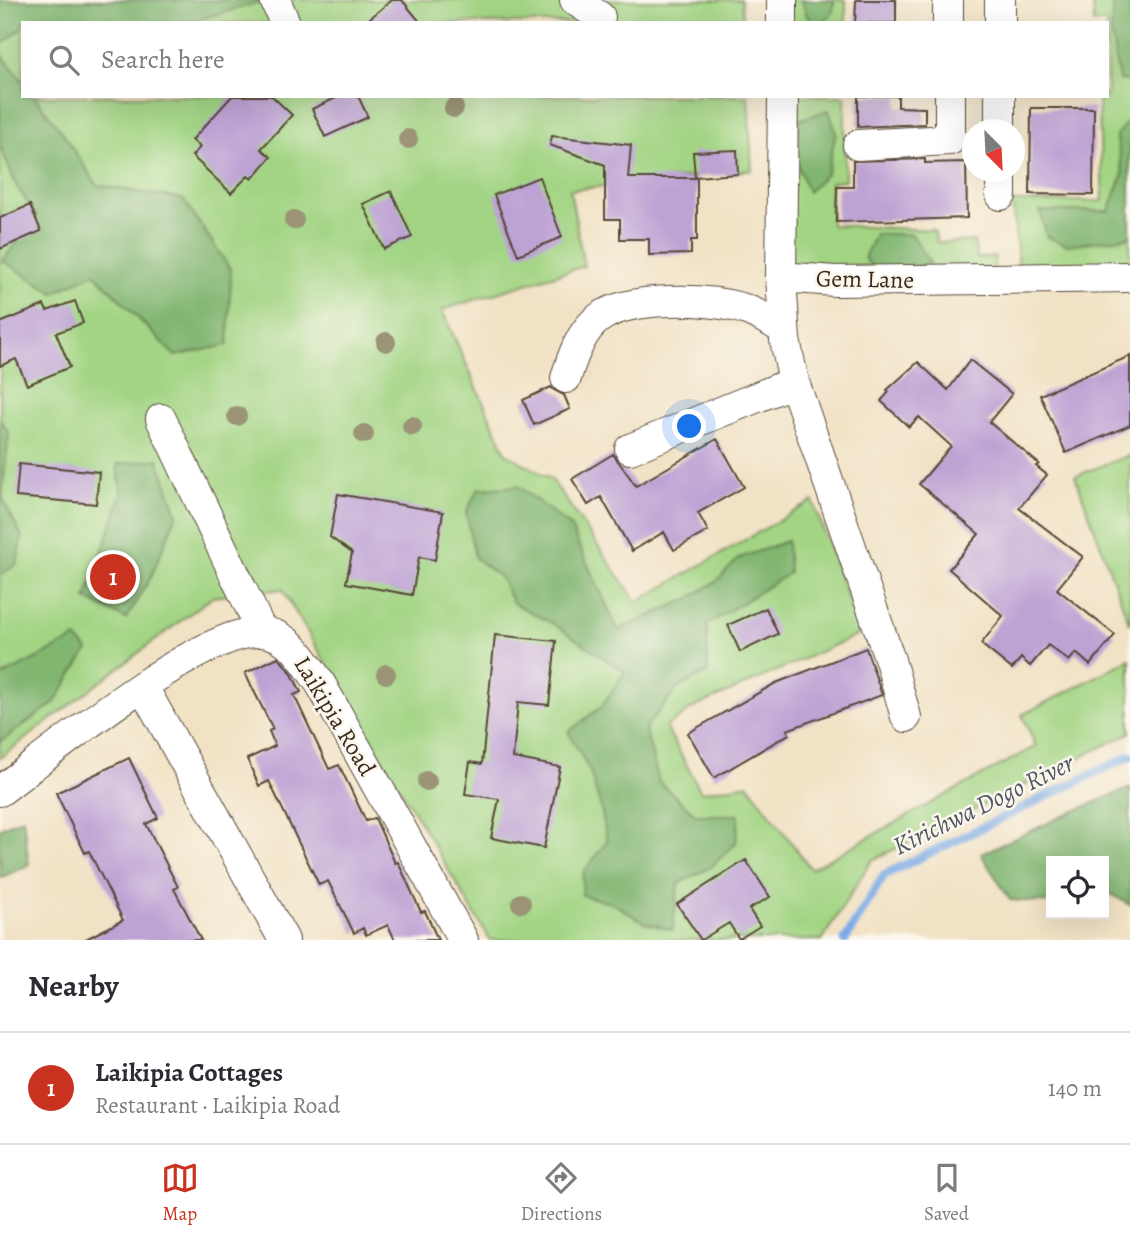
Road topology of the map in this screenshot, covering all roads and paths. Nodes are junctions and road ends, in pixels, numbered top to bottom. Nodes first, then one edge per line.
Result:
1 (275, 0) edge
2 (575, 0) edge
3 (782, 0) edge
4 (948, 0) edge
5 (1000, 0) edge
6 (600, 17) dead end
7 (284, 21) edge
8 (782, 21) edge
9 (948, 21) edge
10 (1000, 21) edge
11 (783, 98) edge
12 (950, 98) edge
13 (1000, 98) edge
14 (1000, 119) edge
15 (858, 145) dead end
16 (781, 277) junction
17 (1130, 277) edge
18 (784, 329) junction
19 (566, 378) dead end
20 (794, 382) junction
21 (160, 419) dead end
22 (630, 449) dead end
23 (262, 632) junction
24 (143, 687) junction
25 (906, 717) dead end
26 (0, 791) edge
27 (284, 940) edge
28 (463, 940) edge

1 - 7 street
2 - 6 street
3 - 8 street
4 - 9 street
5 - 10 street
11 - 16 street, Gem Lane
12 - 15 street
13 - 14 street
16 - 17 street, Gem Lane
16 - 18 street
18 - 19 street
18 - 20 street
20 - 22 street
20 - 25 street
21 - 23 street
23 - 24 street
23 - 28 street, Laikipia Road
24 - 26 street
24 - 27 street

